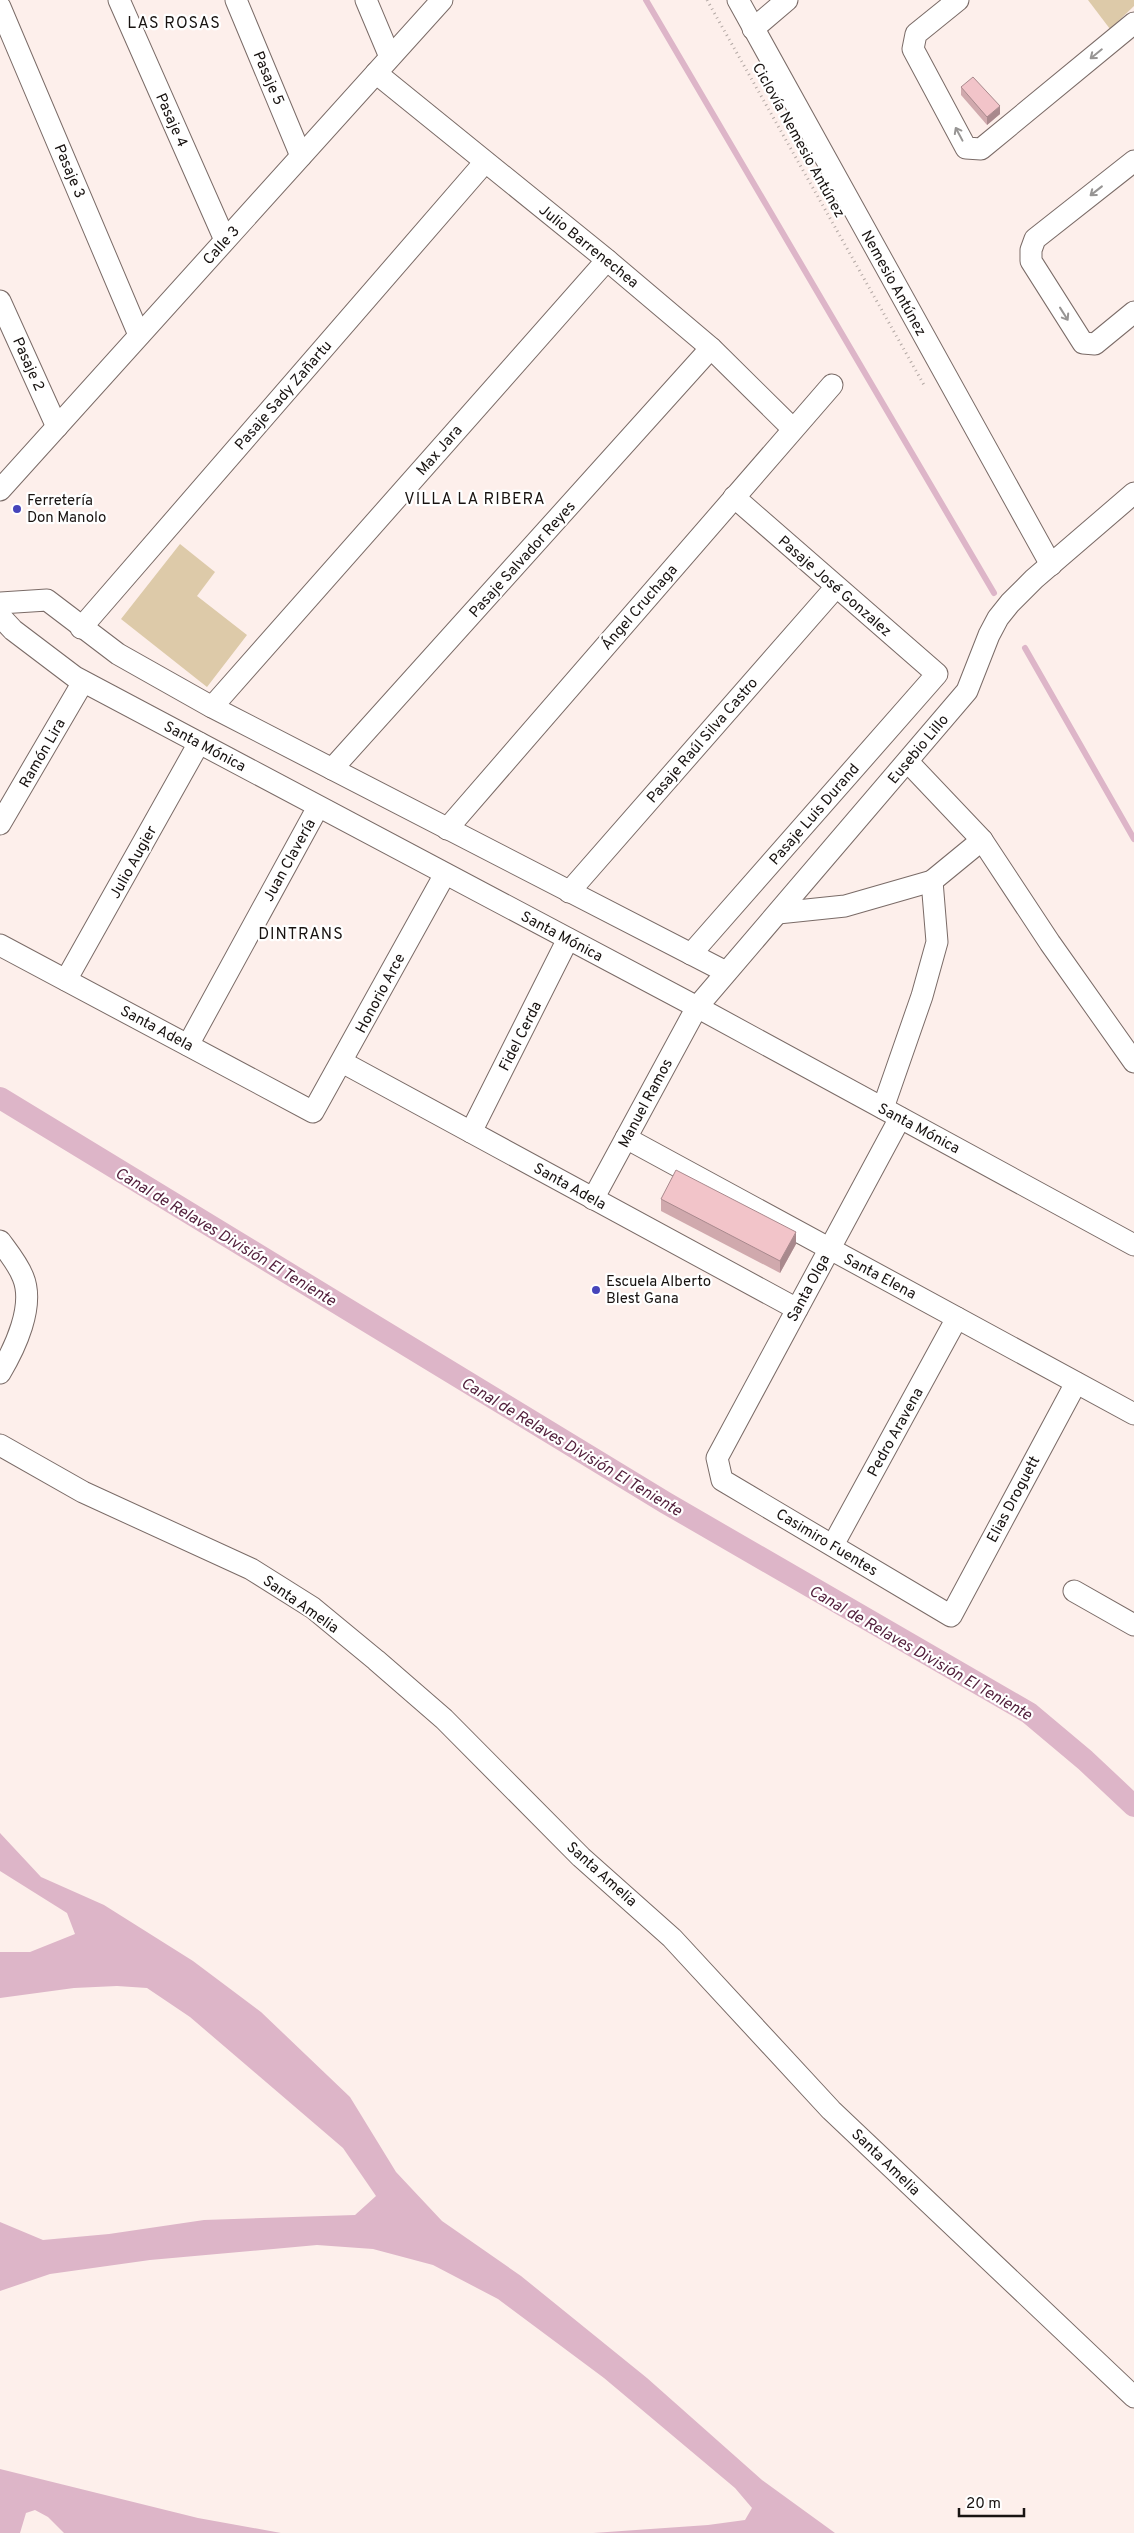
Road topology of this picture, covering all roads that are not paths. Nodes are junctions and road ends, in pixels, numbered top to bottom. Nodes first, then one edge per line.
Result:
1 (119, 0) edge
2 (236, 0) edge
3 (366, 0) edge
4 (442, 0) edge
5 (738, 0) edge
6 (787, 0) edge
7 (958, 0) edge
8 (0, 7) edge
9 (1134, 23) edge
10 (754, 29) junction
11 (390, 57) junction
12 (376, 73) junction
13 (301, 156) junction
14 (1134, 161) edge
15 (485, 162) junction
16 (225, 240) junction
17 (607, 260) junction
18 (2, 310) edge
19 (1134, 312) edge
20 (139, 336) junction
21 (711, 348) junction
22 (832, 385) dead end
23 (57, 426) junction
24 (793, 429) junction
25 (0, 490) edge
26 (1134, 493) edge
27 (734, 497) junction
28 (1051, 566) junction
29 (836, 587) junction
30 (0, 603) edge
31 (0, 616) edge
32 (81, 628) junction
33 (937, 674) joint
34 (83, 682) junction
35 (212, 707) junction
36 (199, 743) junction
37 (908, 762) junction
38 (332, 769) junction
39 (318, 807) junction
40 (0, 824) edge
41 (447, 829) junction
42 (982, 840) junction
43 (444, 874) junction
44 (932, 881) junction
45 (569, 892) junction
46 (778, 913) junction
47 (568, 940) junction
48 (0, 945) edge
49 (691, 954) junction
50 (726, 972) junction
51 (66, 980) junction
52 (696, 1007) junction
53 (188, 1045) junction
54 (342, 1062) junction
55 (1134, 1062) edge
56 (313, 1112) joint
57 (891, 1113) junction
58 (471, 1132) junction
59 (626, 1138) junction
60 (593, 1199) junction
61 (0, 1241) edge
62 (1134, 1244) edge
63 (829, 1249) junction
64 (797, 1309) junction
65 (957, 1318) junction
66 (0, 1372) edge
67 (1076, 1383) junction
68 (1134, 1414) edge
69 (0, 1445) edge
70 (717, 1458) joint
71 (833, 1545) junction
72 (1074, 1591) dead end
73 (951, 1616) joint
74 (1134, 1625) edge
75 (1134, 2397) edge

1 - 16 street, Pasaje 4
2 - 13 street, Pasaje 5
3 - 11 street
4 - 11 street, Calle 3
5 - 10 street, Nemesio Antúnez
6 - 10 street
9 -> 7 street
8 - 20 street, Pasaje 3
10 - 28 street, Nemesio Antúnez
11 - 12 street, Calle 3
12 - 13 street, Calle 3
12 - 15 street, Julio Barrenechea
13 - 16 street, Calle 3
14 -> 19 street
15 - 17 street, Julio Barrenechea
15 - 32 street, Pasaje Sady Zañartu
16 - 20 street, Calle 3
17 - 21 street, Julio Barrenechea
17 - 35 street, Max Jara
18 - 23 street, Pasaje 2
20 - 23 street, Calle 3
21 - 24 street, Julio Barrenechea
21 - 38 street, Pasaje Salvador Reyes
22 - 24 street, Ángel Cruchaga
23 - 25 street, Calle 3
24 - 27 street, Ángel Cruchaga
26 - 28 street, Eusebio Lillo
27 - 29 street, Pasaje José Gonzalez
27 - 41 street, Ángel Cruchaga
28 - 37 street, Eusebio Lillo
29 - 33 street, Pasaje José Gonzalez
29 - 45 street, Pasaje Raúl Silva Castro
30 - 32 street
31 - 34 street, Santa Mónica
32 - 35 street
33 - 49 street, Pasaje Luis Durand
34 - 36 street, Santa Mónica
34 - 40 street, Ramón Lira
35 - 38 street
36 - 39 street, Santa Mónica
36 - 51 street, Julio Augier
37 - 42 street
37 - 46 street, Eusebio Lillo
38 - 41 street
39 - 43 street, Santa Mónica
39 - 53 street, Juan Clavería
41 - 45 street
42 - 44 street
42 - 55 street
43 - 47 street, Santa Mónica
43 - 54 street, Honorio Arce
44 - 46 street
44 - 57 street, Santa Olga
45 - 49 street
46 - 50 street, Eusebio Lillo
47 - 52 street, Santa Mónica
47 - 58 street, Fidel Cerda
48 - 51 street, Santa Adela
49 - 50 street
50 - 52 street, Eusebio Lillo
51 - 53 street, Santa Adela
52 - 57 street, Santa Mónica
52 - 59 street, Manuel Ramos
53 - 56 street, Santa Adela
54 - 56 street, Honorio Arce
54 - 58 street, Santa Adela
57 - 62 street, Santa Mónica
57 - 63 street, Santa Olga
58 - 60 street, Santa Adela
59 - 60 street, Manuel Ramos
59 - 63 street, Santa Elena
60 - 64 street, Santa Adela
61 - 66 street
63 - 64 street, Santa Olga
63 - 65 street, Santa Elena
64 - 70 street, Santa Olga
65 - 67 street, Santa Elena
65 - 71 street, Pedro Aravena
67 - 68 street, Santa Elena
67 - 73 street, Elias Droguett
69 - 75 street, Santa Amelia
70 - 71 street, Casimiro Fuentes
71 - 73 street, Casimiro Fuentes
72 - 74 street

